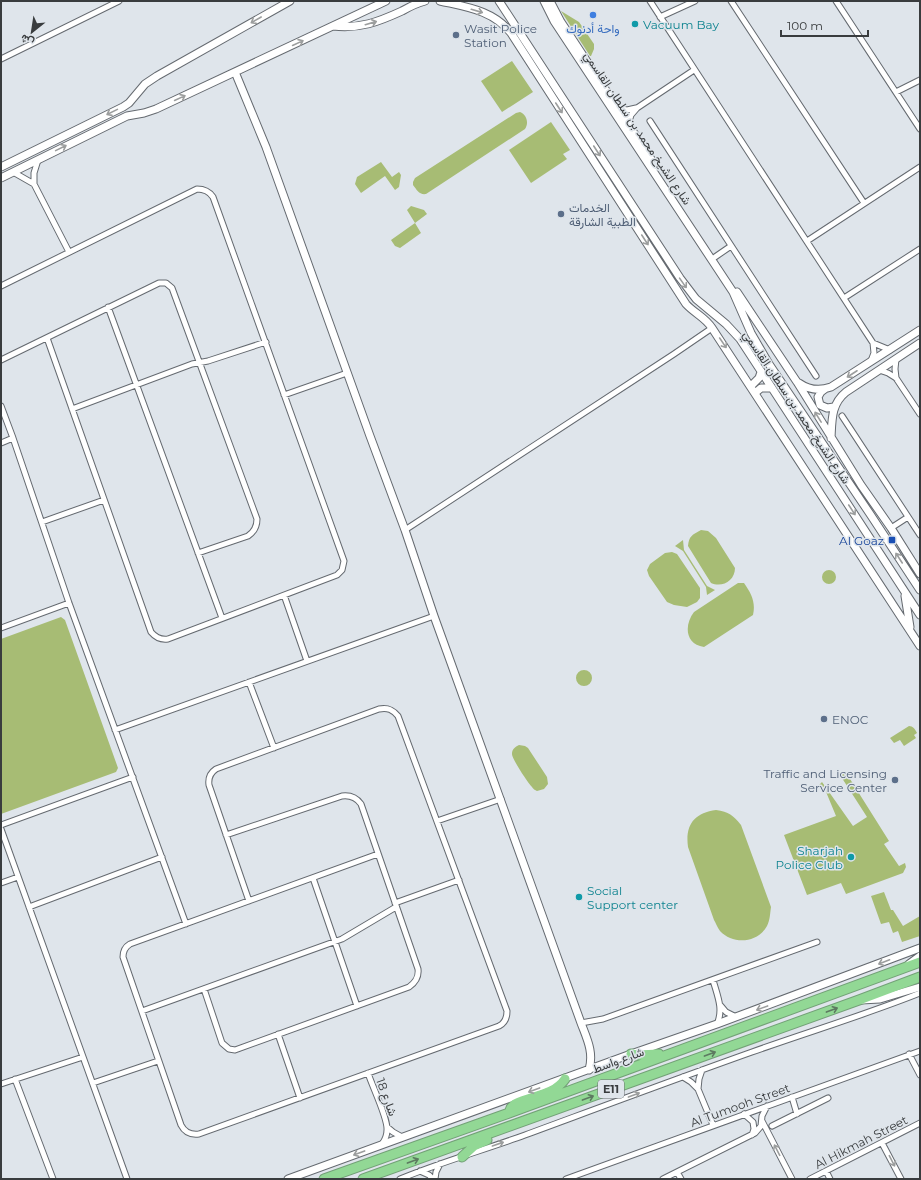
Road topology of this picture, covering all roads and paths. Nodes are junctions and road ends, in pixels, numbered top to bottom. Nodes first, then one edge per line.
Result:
1 (119, 1) edge
2 (290, 1) edge
3 (386, 1) edge
4 (425, 1) edge
5 (440, 1) edge
6 (499, 1) edge
7 (544, 1) edge
8 (550, 1) edge
9 (650, 1) edge
10 (696, 1) edge
11 (731, 1) edge
12 (836, 1) edge
13 (660, 17) junction
14 (332, 26) junction
15 (1, 59) edge
16 (694, 70) junction
17 (235, 72) junction
18 (920, 80) edge
19 (896, 92) junction
20 (126, 105) junction
21 (618, 108) junction
22 (637, 108) junction
23 (130, 114) junction
24 (650, 121) dead end
25 (628, 124) junction
26 (920, 129) edge
27 (38, 160) junction
28 (650, 162) junction
29 (1, 167) edge
30 (920, 167) edge
31 (13, 172) junction
32 (1, 178) edge
33 (34, 184) junction
34 (864, 204) junction
35 (807, 241) junction
36 (731, 246) junction
37 (920, 249) edge
38 (69, 252) junction
39 (715, 257) junction
40 (1, 286) edge
41 (844, 298) junction
42 (108, 307) junction
43 (712, 328) junction
44 (920, 330) edge
45 (47, 338) junction
46 (266, 342) junction
47 (873, 343) junction
48 (920, 343) edge
49 (890, 350) junction
50 (896, 359) junction
51 (1, 360) edge
52 (200, 363) junction
53 (870, 363) junction
54 (878, 370) junction
55 (761, 372) junction
56 (347, 373) junction
57 (816, 376) dead end
58 (896, 378) junction
59 (797, 382) junction
60 (136, 384) junction
61 (772, 388) junction
62 (753, 389) junction
63 (825, 389) junction
64 (284, 395) junction
65 (1, 406) edge
66 (834, 407) junction
67 (72, 409) junction
68 (920, 414) edge
69 (842, 416) dead end
70 (13, 438) junction
71 (831, 438) junction
72 (1, 442) edge
73 (861, 485) junction
74 (104, 500) junction
75 (870, 514) junction
76 (908, 517) junction
77 (42, 522) junction
78 (891, 528) junction
79 (405, 530) junction
80 (920, 535) edge
81 (198, 553) junction
82 (920, 574) edge
83 (902, 588) junction
84 (920, 590) edge
85 (284, 595) junction
86 (69, 603) junction
87 (920, 615) edge
88 (434, 616) junction
89 (222, 618) junction
90 (1, 628) edge
91 (910, 630) junction
92 (920, 646) edge
93 (307, 661) junction
94 (250, 682) junction
95 (115, 730) junction
96 (274, 748) junction
97 (133, 777) junction
98 (501, 799) junction
99 (437, 821) junction
100 (1, 825) edge
101 (1, 829) edge
102 (226, 834) junction
103 (378, 854) junction
104 (162, 857) junction
105 (18, 877) junction
106 (313, 878) junction
107 (458, 880) junction
108 (1, 883) edge
109 (250, 901) junction
110 (396, 905) junction
111 (29, 907) junction
112 (186, 924) junction
113 (335, 942) junction
114 (817, 942) dead end
115 (920, 948) edge
116 (920, 956) edge
117 (920, 962) edge
118 (906, 967) junction
119 (920, 977) edge
120 (713, 980) junction
121 (920, 986) edge
122 (204, 989) junction
123 (920, 993) edge
124 (859, 1000) junction
125 (357, 1006) junction
126 (721, 1006) junction
127 (142, 1011) junction
128 (736, 1017) junction
129 (581, 1023) junction
130 (717, 1024) junction
131 (278, 1034) junction
132 (920, 1051) edge
133 (591, 1053) junction
134 (631, 1054) junction
135 (668, 1054) junction
136 (909, 1054) junction
137 (84, 1057) junction
138 (158, 1061) junction
139 (606, 1064) junction
140 (589, 1070) junction
141 (702, 1070) junction
142 (368, 1073) junction
143 (920, 1075) edge
144 (683, 1077) junction
145 (565, 1078) junction
146 (15, 1079) junction
147 (93, 1083) junction
148 (1, 1084) edge
149 (698, 1089) junction
150 (792, 1097) junction
151 (300, 1098) junction
152 (828, 1098) dead end
153 (767, 1106) junction
154 (509, 1113) junction
155 (744, 1114) junction
156 (798, 1114) junction
157 (762, 1121) junction
158 (518, 1123) junction
159 (920, 1123) edge
160 (713, 1125) junction
161 (772, 1126) dead end
162 (387, 1127) junction
163 (752, 1135) junction
164 (402, 1137) junction
165 (882, 1143) junction
166 (382, 1144) junction
167 (462, 1157) junction
168 (440, 1164) junction
169 (420, 1171) junction
170 (826, 1171) junction
171 (677, 1172) junction
172 (53, 1179) edge
173 (127, 1179) edge
174 (288, 1179) edge
175 (324, 1179) edge
176 (363, 1179) edge
177 (400, 1179) edge
178 (434, 1179) edge
179 (566, 1179) edge
180 (663, 1179) edge
181 (681, 1179) edge
182 (792, 1179) edge
183 (810, 1179) edge
184 (830, 1179) edge
185 (901, 1179) edge

1 - 15 street
2 -> 20 street
3 - 14 street
14 -> 4 street
5 -> 43 street
6 -> 55 street, شارع الشيخ محمد بن سلطان القاسمي
7 - 28 street, شارع الشيخ محمد بن سلطان القاسمي
8 - 21 street
9 - 13 street
10 - 13 street
11 - 34 street
12 - 19 street
13 - 16 street
17 -> 14 street
16 - 22 street
16 - 35 street
23 -> 17 street
17 - 56 street
18 - 19 street
19 - 26 street
20 - 23 street
20 -> 29 street
21 - 22 street
21 - 25 street
22 - 25 street
27 -> 23 street
24 - 36 street
25 - 28 street
27 - 31 street
27 - 33 street
28 - 39 street
28 - 75 street, شارع الشيخ محمد بن سلطان القاسمي
30 - 34 street
31 - 32 street
31 - 33 street
33 - 38 street
34 - 35 street
35 - 41 street
36 - 39 street
36 - 57 street
37 - 41 street
38 - 40 street
38 - 46 street
39 - 59 street
41 - 47 street
42 - 45 street
42 - 52 street
42 - 60 street
43 -> 62 street
43 - 79 street
44 - 49 street
45 - 51 street
45 - 67 street
46 - 52 street
46 - 64 street
47 - 49 street
47 - 53 street
48 - 50 street
49 - 53 street
50 - 54 street
50 - 58 street
52 - 60 street
52 - 81 street
53 -> 63 street
54 - 58 street
54 - 66 street
55 - 61 street, شارع الشيخ محمد بن سلطان القاسمي
55 - 62 street
56 - 64 street
56 - 79 street
58 - 68 street
59 - 63 street
71 -> 59 street
60 - 67 street
60 - 81 street
61 - 62 street
61 -> 83 street, شارع الشيخ محمد بن سلطان القاسمي
62 - 91 street
63 - 66 street
64 - 85 street
65 - 70 street
66 - 71 street
67 - 74 street
69 - 76 street
70 - 72 street
70 - 77 street
71 - 73 street
73 - 75 street
73 - 78 street
74 - 77 street
74 - 89 street
84 -> 75 street, شارع الشيخ محمد بن سلطان القاسمي
76 - 78 street
76 - 80 street
77 - 86 street
78 - 82 street
79 - 88 street
81 - 89 street
83 - 87 street, شارع الشيخ محمد بن سلطان القاسمي
83 - 91 street
85 - 89 street
85 - 93 street
86 - 90 street
86 - 95 street
88 - 93 street
88 - 98 street
91 - 92 street
93 - 94 street
94 - 95 street
94 - 96 street
95 - 97 street
96 - 99 street
96 - 102 street
97 - 100 street
97 - 104 street
98 - 99 street
98 - 129 street
99 - 107 street
101 - 105 street
102 - 103 street
102 - 109 street
103 - 106 street
103 - 110 street
104 - 111 street
104 - 112 street
105 - 108 street
105 - 111 street
106 - 109 street
106 - 113 street
107 - 110 street
107 - 142 street
109 - 112 street
110 - 113 street
110 - 125 street
111 - 137 street
112 - 127 street
113 - 122 street
113 - 125 street
114 - 120 street
115 -> 128 street
116 - 118 street
117 - 118 highway, شارع واسط / E11
118 - 135 highway, شارع واسط / E11
119 - 124 highway, شارع واسط / E11
120 - 126 street
120 - 129 street
121 - 124 street
122 - 127 street
122 - 131 street
123 - 141 street
158 -> 124 highway, شارع واسط / E11
125 - 131 street
126 - 128 street
126 - 130 street
127 - 138 street
128 - 130 street
129 - 133 street
130 - 134 street
131 - 151 street
132 - 136 street, Al Tumooh Street
133 - 139 street
133 - 140 street
134 - 135 highway
134 - 139 street
135 - 154 highway, شارع واسط / E11
136 - 143 street
136 - 150 street, Al Tumooh Street
137 - 146 street
137 - 147 street
138 - 147 street
138 - 151 street
139 - 140 street
140 - 145 street
141 - 144 street
141 - 149 street
142 - 151 street
142 - 162 street, شارع 18
144 - 149 street
167 -> 144 street
145 - 154 highway
145 -> 164 street
146 - 148 street
146 - 172 street
147 - 173 street
149 - 160 street
150 - 153 street, Al Tumooh Street
150 - 156 street
152 - 156 street
153 - 155 street, Al Tumooh Street
153 - 157 street
154 - 175 highway, شارع واسط / E11
155 - 160 street, Al Tumooh Street
155 - 163 street
156 - 161 street
157 - 163 street
182 -> 157 street
158 - 167 highway
176 -> 158 highway, شارع واسط / E11
159 - 165 street, Al Hikmah Street
160 - 179 street, Al Tumooh Street
162 - 164 street, شارع 18
162 - 166 street, شارع 18
163 - 171 street
164 - 166 street
165 - 170 street, Al Hikmah Street
165 -> 185 street
166 -> 174 street
167 - 168 street
168 - 169 street
168 - 178 street
169 - 177 street
169 - 178 street
170 - 183 street, Al Hikmah Street
170 - 184 street
171 - 180 street
171 - 181 street

